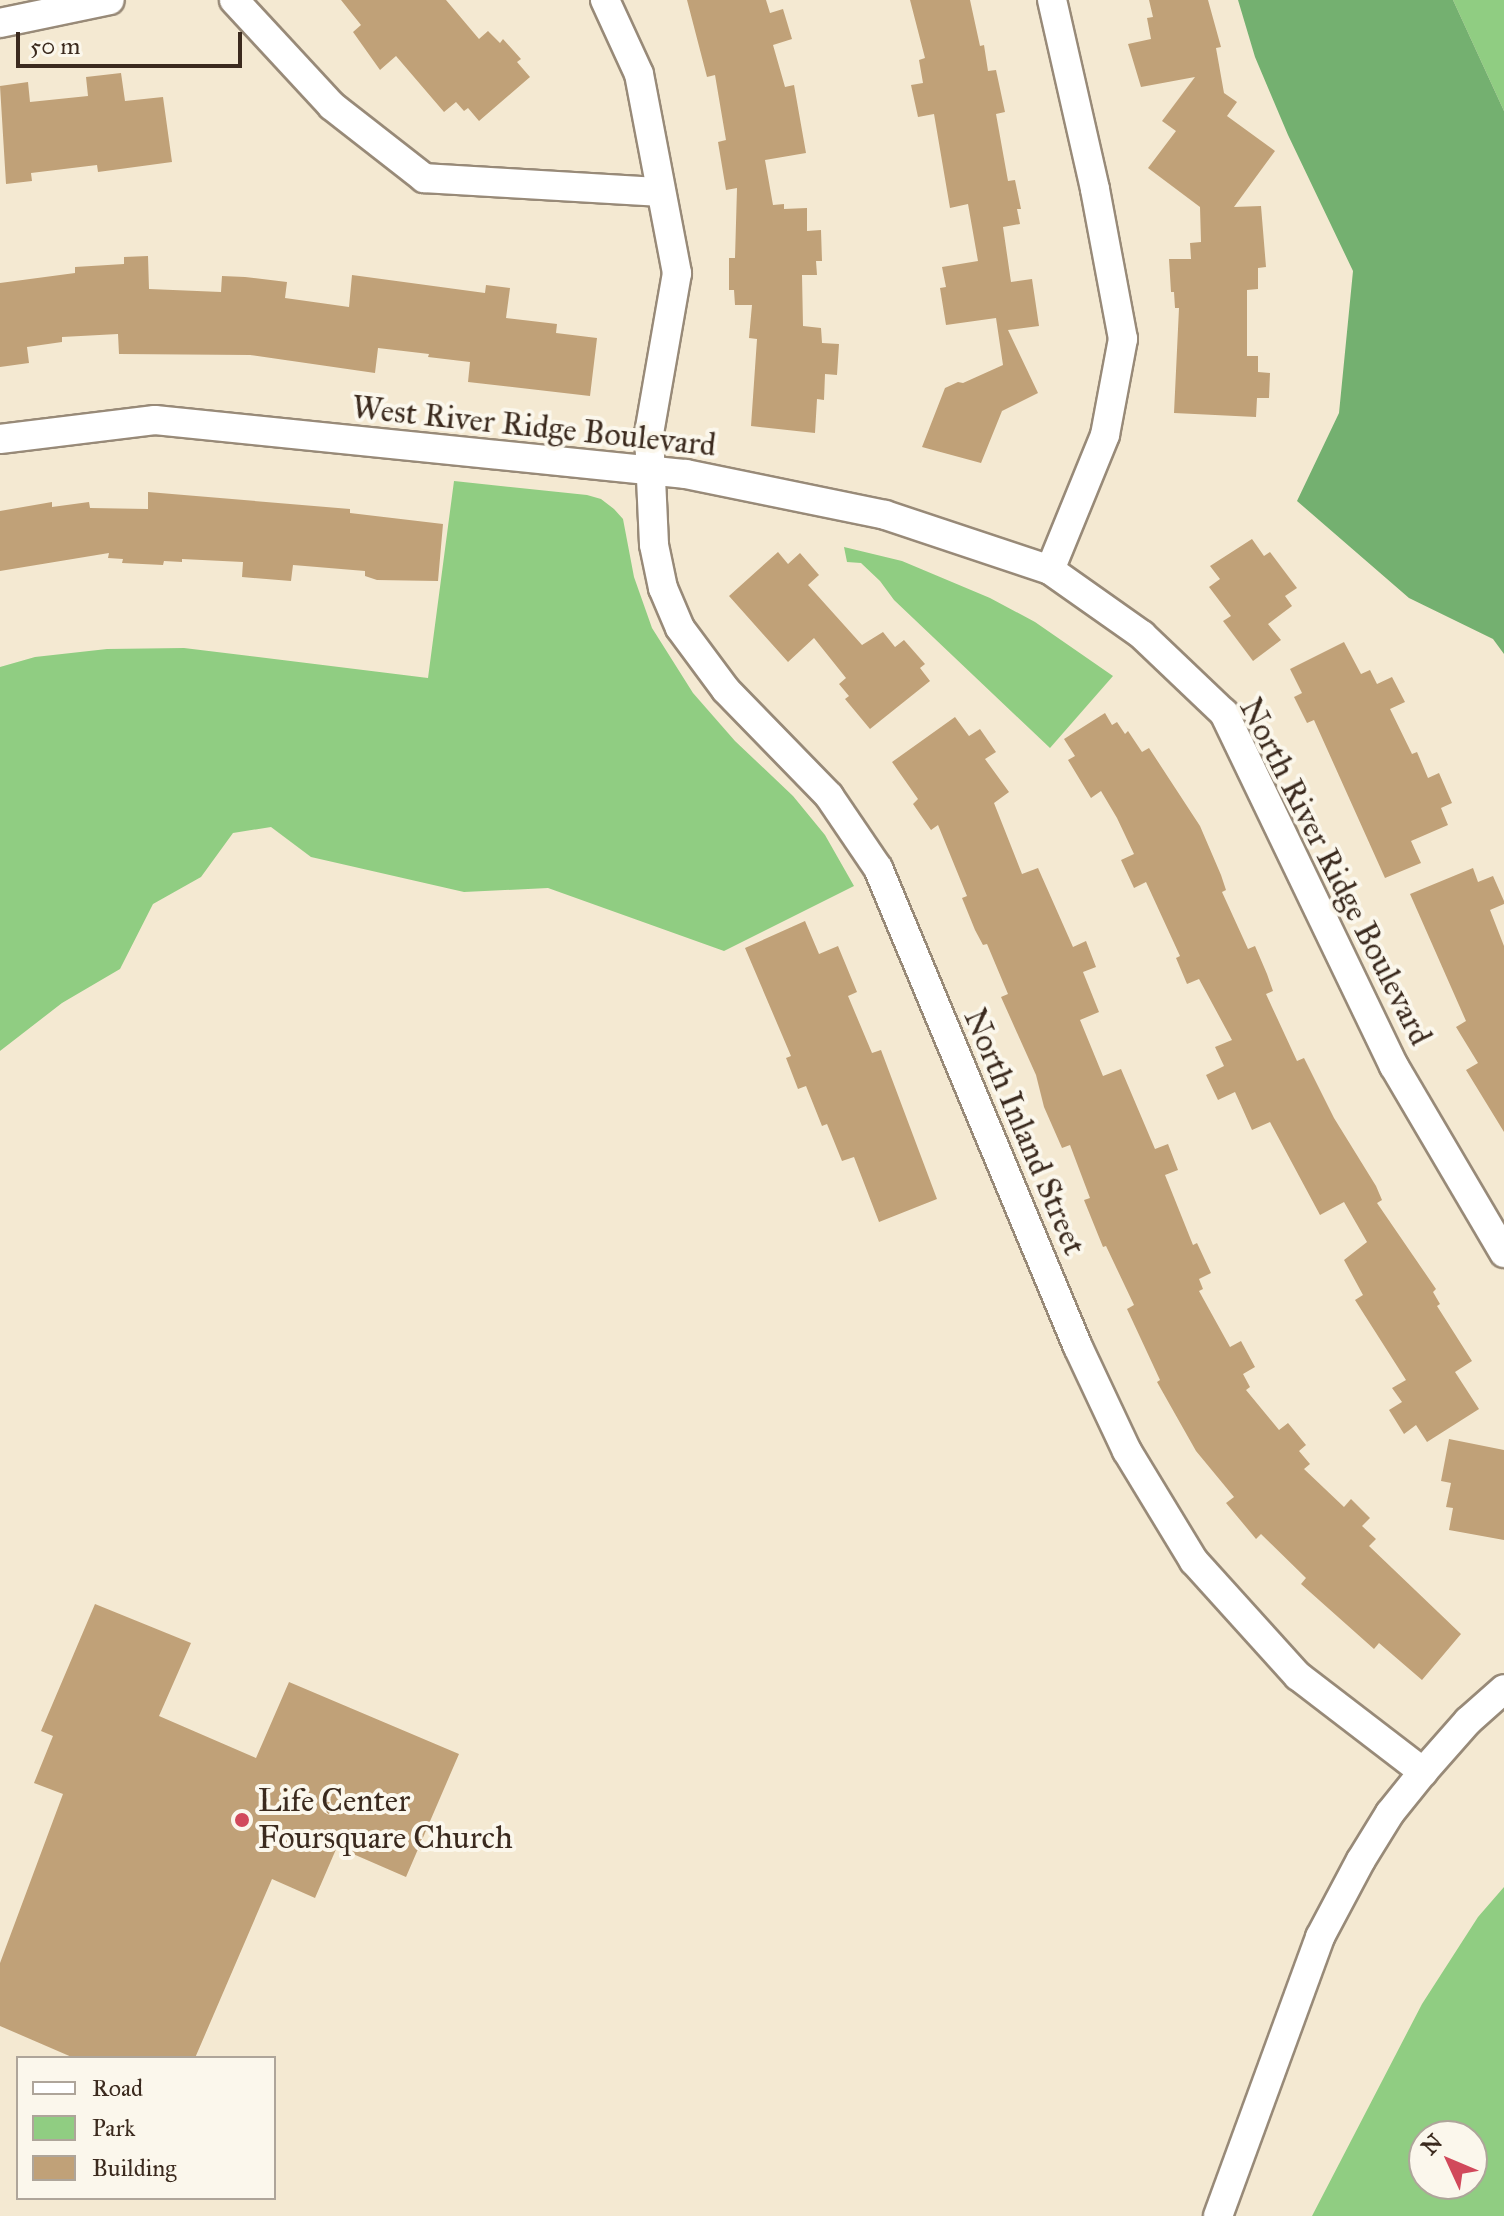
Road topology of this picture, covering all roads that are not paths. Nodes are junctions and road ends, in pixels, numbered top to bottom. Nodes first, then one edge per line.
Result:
1 (110, 0) edge
2 (234, 0) edge
3 (605, 0) edge
4 (1052, 0) edge
5 (0, 23) edge
6 (661, 192) junction
7 (0, 439) edge
8 (651, 470) junction
9 (1050, 570) junction
10 (1504, 1253) edge
11 (1504, 1689) edge
12 (1423, 1772) junction
13 (1218, 2216) edge

1 - 5 street
2 - 6 street
3 - 6 street, North Inland Street
4 - 9 street
6 - 8 street, North Inland Street
7 - 8 street, West River Ridge Boulevard
8 - 9 street, West River Ridge Boulevard
8 - 12 street, North Inland Street
9 - 10 street, North River Ridge Boulevard
11 - 12 street
12 - 13 street

